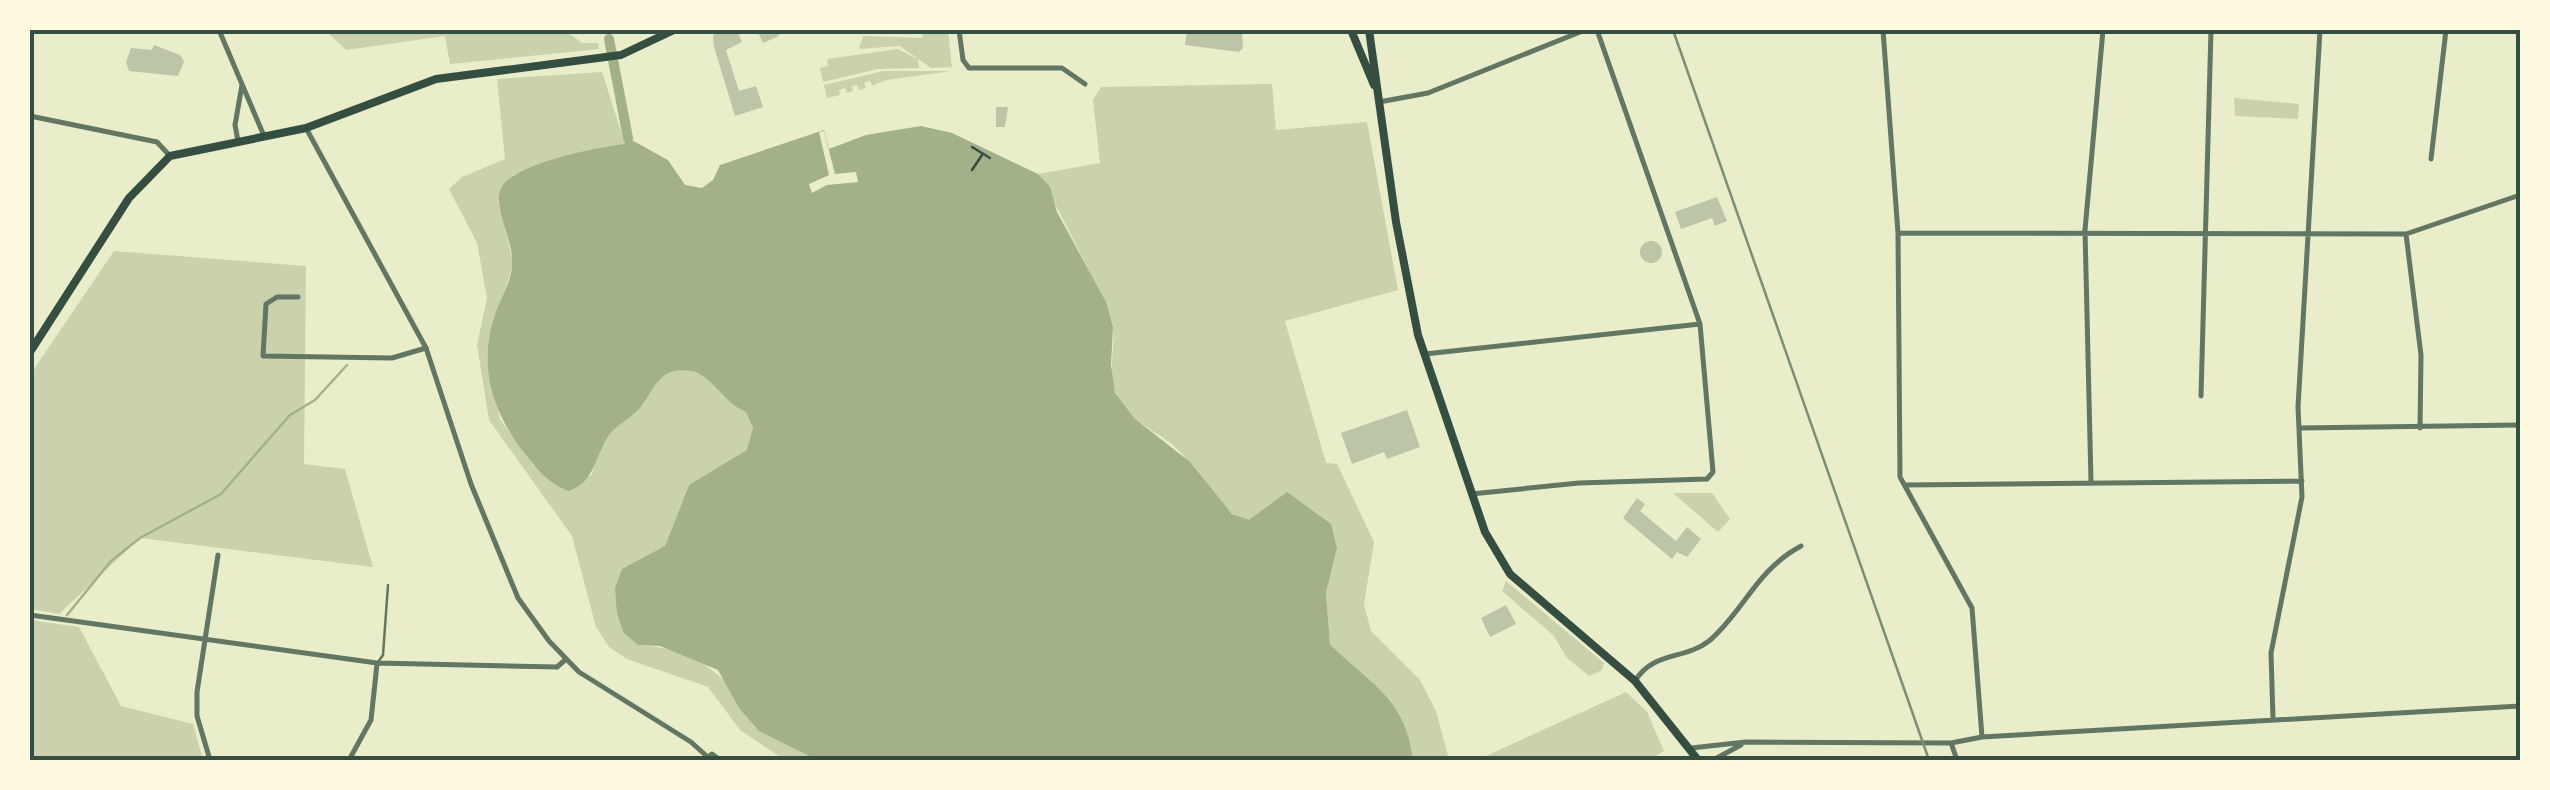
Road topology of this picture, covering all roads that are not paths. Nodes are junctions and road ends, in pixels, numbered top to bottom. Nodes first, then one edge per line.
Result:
1 (219, 30) edge
2 (674, 30) edge
3 (959, 30) edge
4 (1352, 30) edge
5 (1370, 30) edge
6 (1585, 30) edge
7 (1598, 30) edge
8 (1883, 30) edge
9 (2103, 30) edge
10 (2212, 30) edge
11 (2320, 30) edge
12 (2446, 30) edge
13 (242, 82) junction
14 (1086, 84) dead end
15 (1379, 102) junction
16 (30, 116) edge
17 (306, 128) junction
18 (264, 136) junction
19 (238, 141) junction
20 (170, 156) junction
21 (2431, 159) dead end
22 (2520, 196) edge
23 (2085, 230) junction
24 (1898, 233) junction
25 (2204, 234) junction
26 (2406, 234) junction
27 (2306, 235) junction
28 (298, 297) dead end
29 (1700, 324) junction
30 (426, 348) junction
31 (30, 352) edge
32 (1423, 355) junction
33 (2201, 396) dead end
34 (2520, 425) edge
35 (2299, 428) junction
36 (2420, 428) junction
37 (2302, 481) junction
38 (2091, 482) junction
39 (1904, 486) junction
40 (1470, 494) junction
41 (1800, 546) dead end
42 (218, 556) dead end
43 (388, 585) dead end
44 (30, 615) edge
45 (205, 641) junction
46 (565, 660) junction
47 (377, 663) junction
48 (1635, 681) junction
49 (2520, 706) edge
50 (2273, 720) junction
51 (1982, 737) junction
52 (1746, 742) junction
53 (1951, 743) junction
54 (1691, 748) junction
55 (710, 758) edge
56 (210, 760) edge
57 (348, 760) edge
58 (720, 760) edge
59 (1698, 760) edge
60 (1712, 760) edge
61 (1957, 760) edge

1 - 13 street
2 - 17 main road
3 - 14 street
4 - 15 main road
5 - 15 main road
6 - 15 street
7 - 29 street
8 - 24 street
9 - 23 street
10 - 25 street
11 - 27 street
12 - 21 street
13 - 18 street
13 - 19 street
15 - 32 main road
16 - 20 street
17 - 18 main road
17 - 30 street
18 - 19 main road
19 - 20 main road
20 - 31 main road
22 - 26 street
23 - 24 street
23 - 25 street
23 - 38 street
24 - 39 street
25 - 27 street
25 - 33 street
26 - 27 street
26 - 36 street
27 - 35 street
28 - 30 street
29 - 32 street
29 - 40 street
30 - 46 street
32 - 40 main road
34 - 36 street
35 - 36 street
35 - 37 street
37 - 38 street
37 - 50 street
38 - 39 street
39 - 51 street
40 - 48 main road
41 - 48 street
42 - 45 street
43 - 47 lane
44 - 45 street
45 - 47 street
45 - 56 street
46 - 47 street
46 - 55 street
47 - 57 street
48 - 54 main road
49 - 50 street
50 - 51 street
51 - 53 street
52 - 53 street
52 - 54 street
52 - 60 street
53 - 61 street
54 - 59 main road
55 - 58 street

